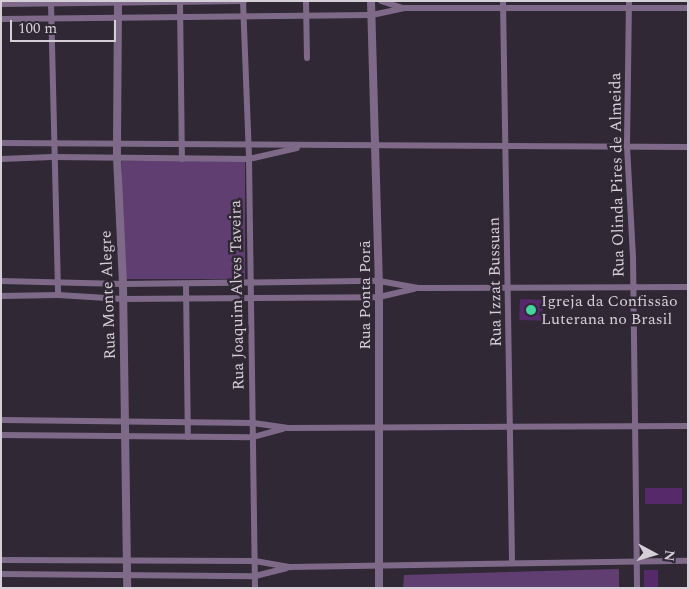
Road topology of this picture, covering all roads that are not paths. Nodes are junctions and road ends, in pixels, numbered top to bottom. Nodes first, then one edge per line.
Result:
1 (180, 1) edge
2 (244, 1) edge
3 (306, 1) edge
4 (371, 1) edge
5 (382, 1) edge
6 (503, 1) edge
7 (118, 2) edge
8 (1, 4) edge
9 (51, 4) junction
10 (629, 5) edge
11 (404, 8) junction
12 (688, 8) edge
13 (503, 10) junction
14 (307, 15) junction
15 (372, 15) junction
16 (242, 17) junction
17 (52, 18) junction
18 (118, 18) junction
19 (180, 18) junction
20 (1, 19) edge
21 (307, 58) dead end
22 (52, 141) junction
23 (247, 142) junction
24 (1, 143) edge
25 (117, 143) junction
26 (182, 143) junction
27 (507, 144) junction
28 (627, 146) junction
29 (303, 147) junction
30 (377, 147) junction
31 (688, 147) edge
32 (52, 157) junction
33 (117, 157) junction
34 (1, 159) edge
35 (182, 159) junction
36 (249, 159) junction
37 (58, 280) junction
38 (1, 281) edge
39 (379, 281) junction
40 (250, 282) junction
41 (123, 284) junction
42 (186, 284) junction
43 (633, 287) junction
44 (688, 287) edge
45 (418, 288) junction
46 (509, 288) junction
47 (58, 295) junction
48 (1, 296) edge
49 (379, 297) junction
50 (250, 298) junction
51 (123, 299) junction
52 (186, 299) junction
53 (1, 420) edge
54 (188, 421) junction
55 (125, 423) junction
56 (253, 423) junction
57 (688, 426) edge
58 (379, 427) junction
59 (287, 428) junction
60 (633, 428) junction
61 (511, 429) junction
62 (1, 435) edge
63 (188, 437) junction
64 (253, 437) junction
65 (125, 438) junction
66 (1, 560) edge
67 (254, 561) junction
68 (637, 561) junction
69 (688, 561) edge
70 (127, 562) junction
71 (512, 563) junction
72 (290, 567) junction
73 (379, 567) junction
74 (1, 574) edge
75 (255, 576) junction
76 (127, 577) junction
77 (127, 588) edge
78 (255, 588) edge
79 (380, 588) edge
80 (637, 588) edge

1 - 2 street
1 - 7 street
1 - 19 street
2 - 16 street, Rua Joaquim Alves Taveira
3 - 14 street
4 - 15 street, Rua Ponta Porã
5 - 11 street
6 - 13 street, Rua Izzat Bussuan
7 - 9 street
7 - 18 street, Rua Monte Alegre
8 - 9 street
9 - 17 street
10 - 12 street
10 - 13 street
10 - 28 street, Rua Olinda Pires de Almeida
11 - 13 street
11 - 15 street
13 - 27 street, Rua Izzat Bussuan
14 - 15 street
14 - 16 street
14 - 21 street
15 - 30 street, Rua Ponta Porã
16 - 19 street
16 - 23 street, Rua Joaquim Alves Taveira
17 - 18 street
17 - 20 street
17 - 22 street
18 - 19 street
18 - 25 street, Rua Monte Alegre
19 - 26 street
22 - 24 street
22 - 25 street
22 - 32 street
23 - 26 street
23 - 29 street
23 - 36 street, Rua Joaquim Alves Taveira
25 - 26 street
25 - 33 street, Rua Monte Alegre
26 - 35 street
27 - 28 street
27 - 30 street
27 - 46 street, Rua Izzat Bussuan
28 - 31 street
28 - 43 street, Rua Olinda Pires de Almeida
29 - 30 street
29 - 36 street
30 - 39 street, Rua Ponta Porã
32 - 33 street
32 - 34 street
32 - 37 street
33 - 35 street
33 - 41 street, Rua Monte Alegre
35 - 36 street
36 - 40 street, Rua Joaquim Alves Taveira
37 - 38 street
37 - 41 street
37 - 47 street
39 - 40 street
39 - 45 street
39 - 49 street, Rua Ponta Porã
40 - 42 street
40 - 50 street, Rua Joaquim Alves Taveira
41 - 42 street
41 - 51 street, Rua Monte Alegre
42 - 52 street
43 - 44 street
43 - 46 street
43 - 60 street, Rua Olinda Pires de Almeida
45 - 46 street
45 - 49 street
46 - 61 street, Rua Izzat Bussuan
47 - 48 street
47 - 51 street
49 - 50 street
49 - 58 street, Rua Ponta Porã
50 - 52 street
50 - 56 street, Rua Joaquim Alves Taveira
51 - 52 street
51 - 55 street, Rua Monte Alegre
52 - 54 street
53 - 55 street
54 - 55 street
54 - 56 street
54 - 63 street
55 - 65 street, Rua Monte Alegre
56 - 59 street
56 - 64 street, Rua Joaquim Alves Taveira
57 - 60 street
58 - 59 street
58 - 61 street
58 - 73 street, Rua Ponta Porã
59 - 64 street
60 - 61 street
60 - 68 street, Rua Olinda Pires de Almeida
61 - 71 street, Rua Izzat Bussuan
62 - 65 street
63 - 64 street
63 - 65 street
64 - 67 street, Rua Joaquim Alves Taveira
65 - 70 street, Rua Monte Alegre
66 - 70 street
67 - 70 street
67 - 72 street
67 - 75 street, Rua Joaquim Alves Taveira
68 - 69 street
68 - 71 street
68 - 80 street, Rua Olinda Pires de Almeida
70 - 76 street, Rua Monte Alegre
71 - 73 street
72 - 73 street
72 - 75 street
73 - 79 street, Rua Ponta Porã
74 - 76 street
75 - 76 street
75 - 78 street, Rua Joaquim Alves Taveira
76 - 77 street, Rua Monte Alegre

